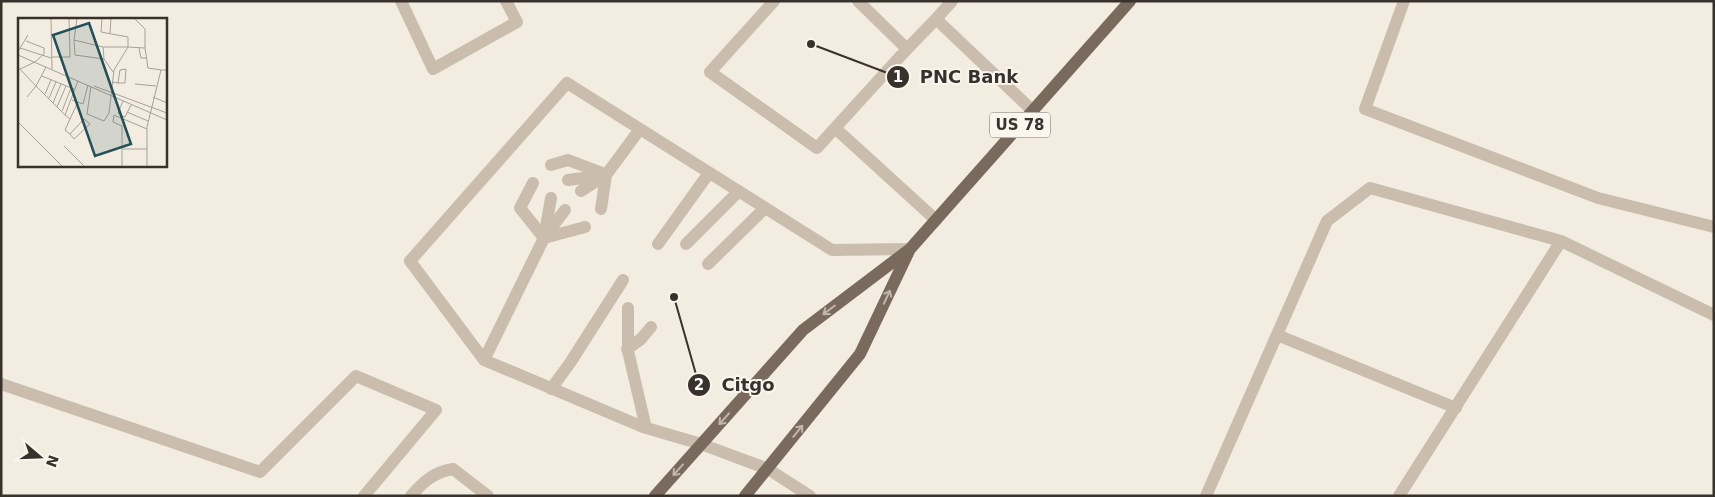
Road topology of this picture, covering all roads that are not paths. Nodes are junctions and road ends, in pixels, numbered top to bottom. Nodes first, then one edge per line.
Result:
1 (401, 1) edge
2 (506, 1) edge
3 (774, 1) edge
4 (858, 1) edge
5 (952, 1) edge
6 (1130, 1) edge
7 (1404, 1) edge
8 (936, 19) junction
9 (907, 50) junction
10 (1033, 111) junction
11 (835, 128) junction
12 (640, 129) junction
13 (551, 165) dead end
14 (710, 173) junction
15 (606, 174) junction
16 (568, 180) dead end
17 (533, 183) dead end
18 (581, 191) dead end
19 (739, 191) junction
20 (551, 198) dead end
21 (765, 208) junction
22 (565, 210) dead end
23 (600, 210) dead end
24 (936, 220) junction
25 (585, 227) dead end
26 (1714, 227) edge
27 (544, 238) junction
28 (1561, 242) junction
29 (658, 244) dead end
30 (686, 244) dead end
31 (910, 249) junction
32 (708, 264) dead end
33 (623, 280) dead end
34 (628, 308) dead end
35 (1714, 315) edge
36 (651, 327) dead end
37 (1277, 335) junction
38 (627, 349) junction
39 (484, 360) junction
40 (1, 384) edge
41 (551, 389) junction
42 (1456, 408) junction
43 (646, 428) junction
44 (701, 444) junction
45 (768, 469) junction
46 (364, 496) edge
47 (411, 496) edge
48 (488, 496) edge
49 (655, 496) edge
50 (745, 496) edge
51 (810, 496) edge
52 (1206, 496) edge
53 (1399, 496) edge

1 - 2 lane
3 - 11 lane
4 - 9 lane
5 - 8 lane
6 - 10 main road, US 78
7 - 26 lane
8 - 9 lane
8 - 10 lane
9 - 11 lane
10 - 24 main road, US 78
11 - 24 lane
12 - 14 lane
12 - 15 lane
12 - 39 lane
13 - 15 lane
14 - 19 lane
14 - 29 lane
15 - 16 lane
15 - 18 lane
15 - 23 lane
17 - 27 lane
19 - 21 lane
19 - 30 lane
20 - 27 lane
21 - 31 lane
21 - 32 lane
22 - 27 lane
24 - 31 main road, US 78
25 - 27 lane
27 - 39 lane
28 - 35 lane
28 - 37 lane
28 - 42 lane
31 -> 44 main road, US 78
45 -> 31 main road, US 78
33 - 41 lane
34 - 38 lane
36 - 38 lane
37 - 42 lane
37 - 52 lane
38 - 43 lane
39 - 41 lane
40 - 46 lane
41 - 43 lane
42 - 53 lane
43 - 44 lane
44 - 45 lane
44 -> 49 main road, US 78
45 - 50 main road, US 78
45 - 51 lane
47 - 48 lane

